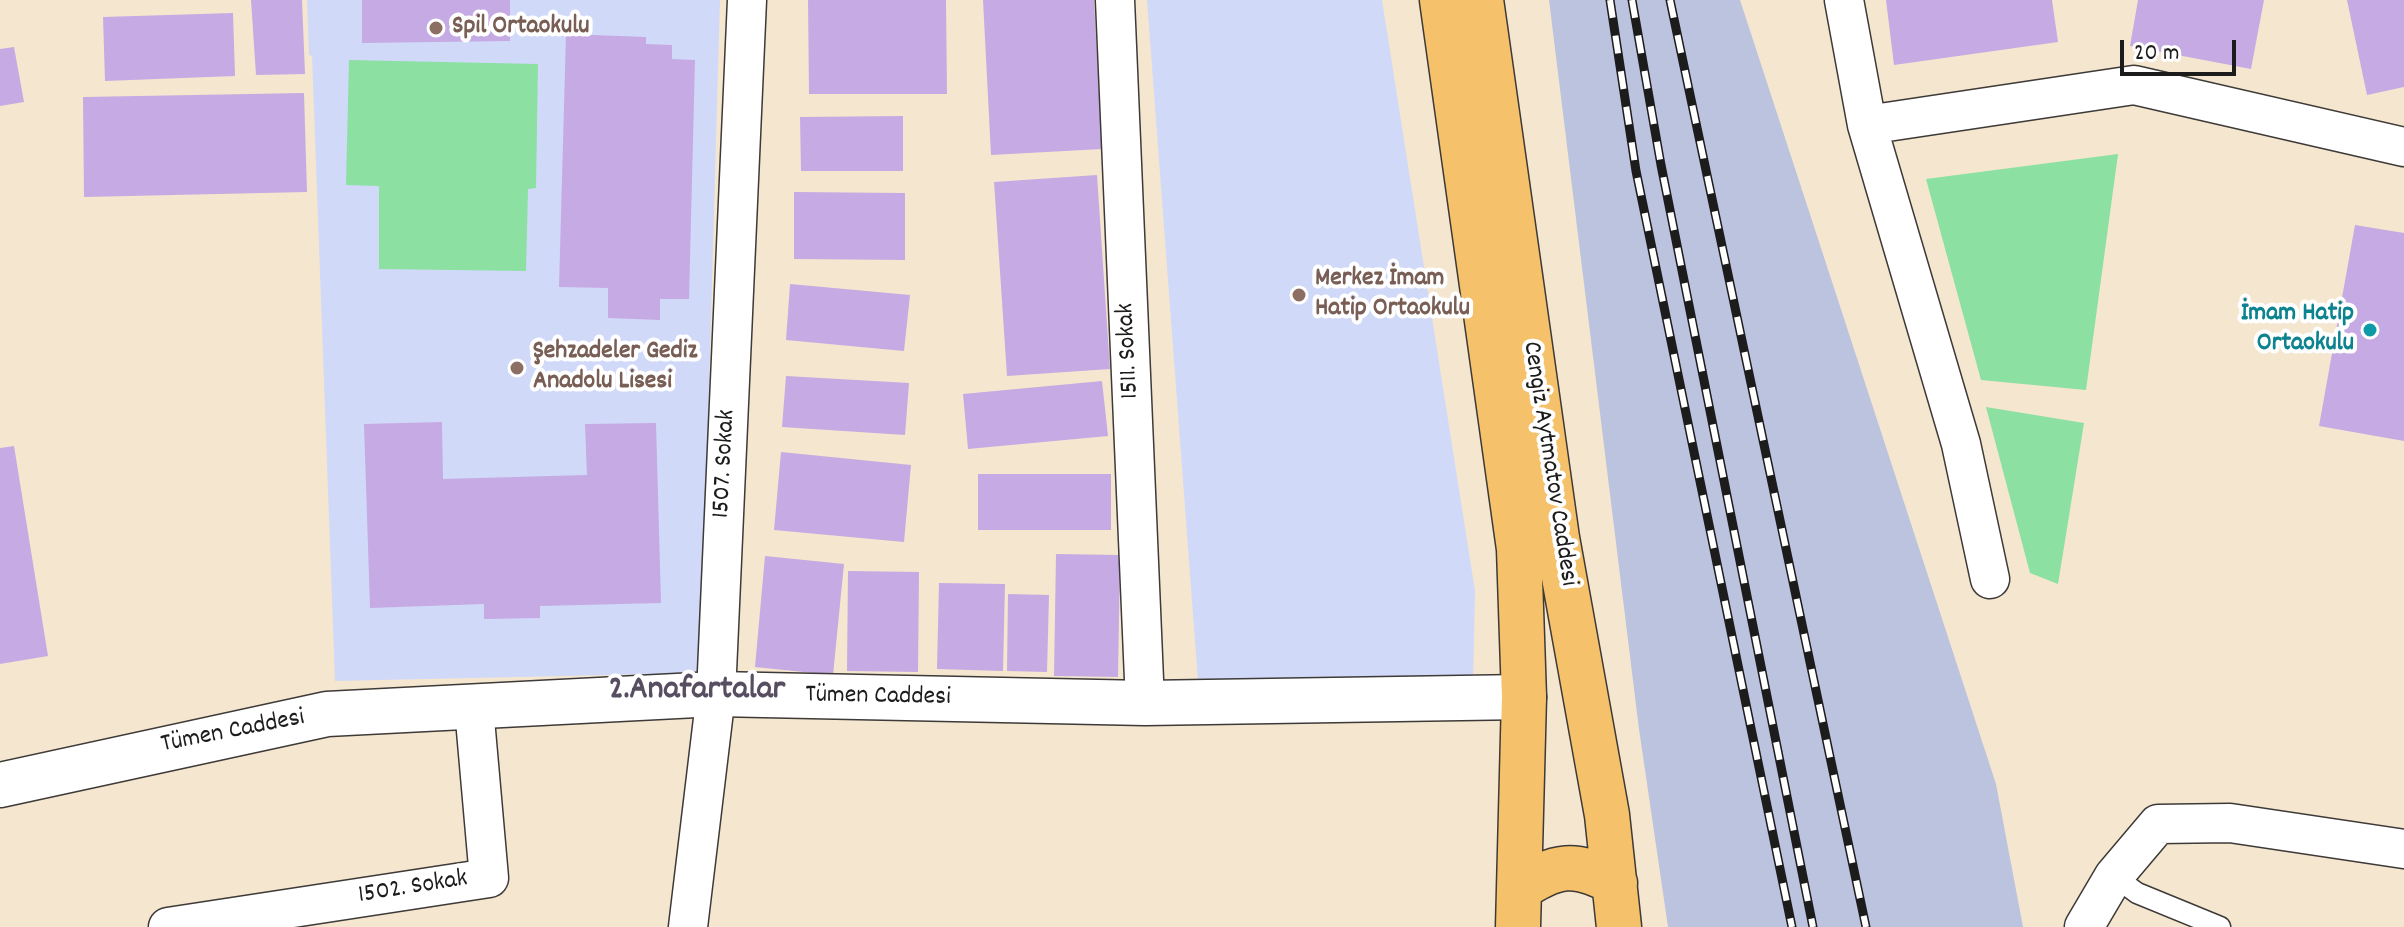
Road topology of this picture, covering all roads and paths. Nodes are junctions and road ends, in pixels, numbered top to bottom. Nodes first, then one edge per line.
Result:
1 (747, 0) edge
2 (1115, 0) edge
3 (1442, 0) edge
4 (1481, 0) edge
5 (1844, 0) edge
6 (1867, 125) junction
7 (2404, 147) edge
8 (1990, 579) dead end
9 (716, 694) junction
10 (1524, 697) junction
11 (1145, 703) junction
12 (474, 708) junction
13 (0, 785) edge
14 (2404, 849) edge
15 (2114, 876) junction
16 (1615, 883) junction
17 (1518, 908) edge
18 (168, 927) edge
19 (688, 927) edge
20 (1619, 927) edge
21 (2084, 927) edge
22 (2220, 927) edge

1 - 9 street, 1507. Sokak
2 - 11 street, 1511. Sokak
3 - 10 main road, Cengiz Aytmatov Caddesi
4 - 16 main road, Cengiz Aytmatov Caddesi
5 - 6 street
6 - 7 street
6 - 8 street
9 - 11 street, Tümen Caddesi
9 - 12 street, Tümen Caddesi
9 - 19 street, 1507. Sokak
10 - 11 street, Tümen Caddesi
10 - 17 main road, Cengiz Aytmatov Caddesi
12 - 13 street, Tümen Caddesi
12 - 18 street, 1502. Sokak
14 - 15 street
15 - 21 street
15 - 22 lane
16 - 17 main road
16 - 20 main road, Cengiz Aytmatov Caddesi

